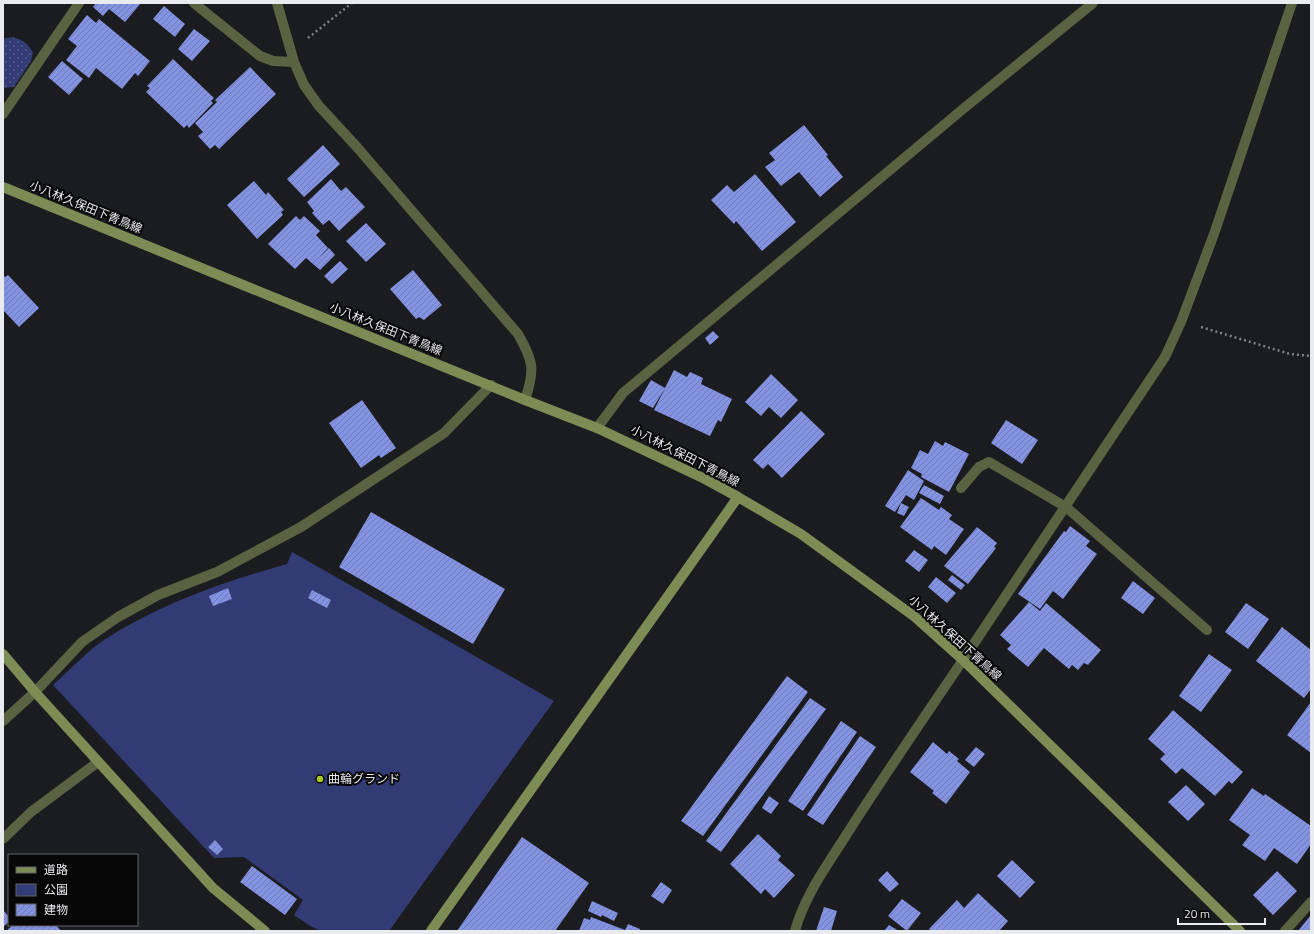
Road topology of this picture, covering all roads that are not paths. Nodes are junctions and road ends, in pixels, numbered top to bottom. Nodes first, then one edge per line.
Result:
1 (79, 3) edge
2 (194, 3) edge
3 (277, 3) edge
4 (1094, 3) edge
5 (1292, 3) edge
6 (293, 57) junction
7 (3, 114) edge
8 (3, 187) edge
9 (491, 385) junction
10 (525, 400) junction
11 (597, 428) junction
12 (961, 488) dead end
13 (738, 497) junction
14 (1066, 507) junction
15 (1207, 630) dead end
16 (3, 654) edge
17 (963, 660) junction
18 (35, 692) junction
19 (3, 721) edge
20 (98, 762) junction
21 (3, 839) edge
22 (1311, 902) edge
23 (264, 931) edge
24 (431, 931) edge
25 (795, 931) edge
26 (1240, 931) edge
27 (1285, 931) edge

1 - 7 street
2 - 6 street
3 - 6 street
4 - 11 street
5 - 14 street
6 - 10 street
8 - 9 main road, 小八林久保田下青鳥線
9 - 10 main road, 小八林久保田下青鳥線
9 - 18 street
10 - 11 main road, 小八林久保田下青鳥線
11 - 13 main road, 小八林久保田下青鳥線
12 - 14 street
13 - 17 main road, 小八林久保田下青鳥線
13 - 24 main road
14 - 15 street
14 - 17 street
16 - 18 main road
17 - 25 street
17 - 26 main road, 小八林久保田下青鳥線
18 - 19 street
18 - 20 main road
20 - 21 street
20 - 23 main road
22 - 27 street

